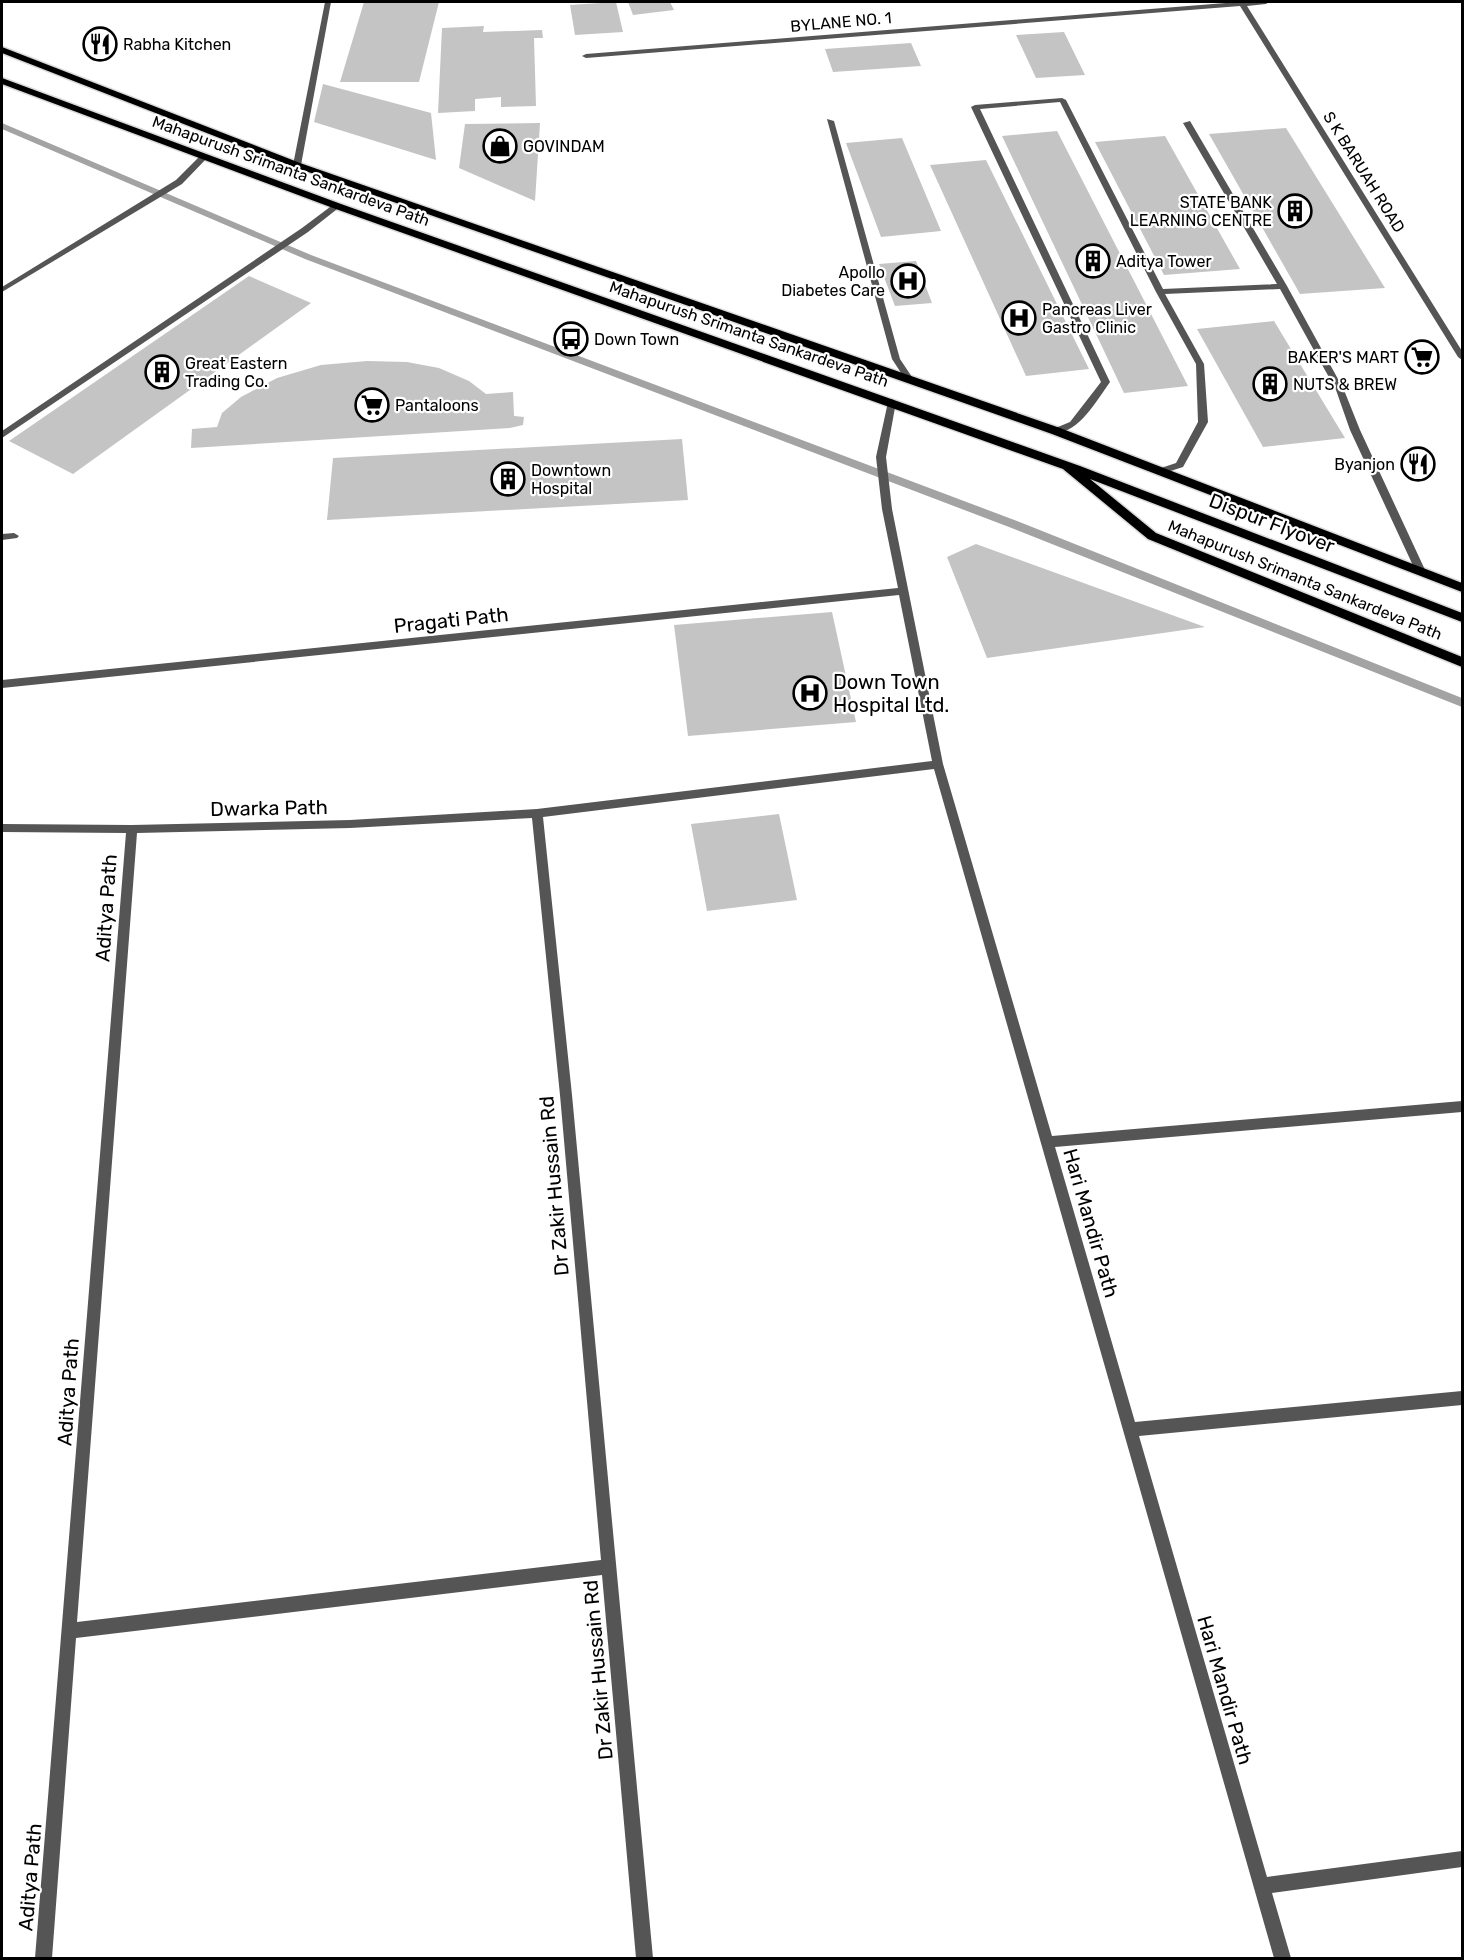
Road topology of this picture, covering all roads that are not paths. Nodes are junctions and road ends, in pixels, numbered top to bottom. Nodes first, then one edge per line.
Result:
1 (328, 2) edge
2 (1242, 2) edge
3 (1266, 2) edge
4 (2, 50) edge
5 (586, 56) dead end
6 (2, 81) edge
7 (830, 122) dead end
8 (1186, 123) dead end
9 (204, 157) junction
10 (297, 165) junction
11 (337, 206) junction
12 (1284, 286) junction
13 (2, 290) edge
14 (1160, 292) junction
15 (1462, 357) edge
16 (908, 378) junction
17 (892, 402) junction
18 (1056, 431) junction
19 (2, 435) edge
20 (1067, 466) junction
21 (1161, 471) junction
22 (14, 536) dead end
23 (2, 537) edge
24 (1421, 572) junction
25 (1462, 588) edge
26 (904, 591) junction
27 (1462, 618) edge
28 (1462, 662) edge
29 (2, 684) edge
30 (938, 764) junction
31 (537, 813) junction
32 (2, 828) edge
33 (132, 829) junction
34 (1462, 1106) edge
35 (1047, 1142) junction
36 (1462, 1398) edge
37 (1130, 1430) junction
38 (608, 1567) junction
39 (69, 1631) junction
40 (1462, 1860) edge
41 (1261, 1886) junction
42 (43, 1959) edge
43 (645, 1959) edge
44 (1281, 1959) edge

1 - 10 street
2 - 3 street, BYLANE NO. 1
2 - 5 street, BYLANE NO. 1
2 - 15 street, S K BARUAH ROAD
4 - 10 main road, Mahapurush Srimanta Sankardeva Path
6 - 9 main road, Mahapurush Srimanta Sankardeva Path
7 - 16 street
8 - 12 street
9 - 11 main road, Mahapurush Srimanta Sankardeva Path
9 - 13 street
10 - 16 main road, Mahapurush Srimanta Sankardeva Path
11 - 17 main road, Mahapurush Srimanta Sankardeva Path
11 - 19 street
12 - 14 street
12 - 24 street
14 - 18 street
14 - 21 street
16 - 18 main road, Mahapurush Srimanta Sankardeva Path
17 - 20 main road, Mahapurush Srimanta Sankardeva Path
17 - 26 street, Hari Mandir Path
18 - 21 main road, Mahapurush Srimanta Sankardeva Path
20 - 27 main road, Dispur Flyover
20 - 28 main road, Mahapurush Srimanta Sankardeva Path
21 - 24 main road, Mahapurush Srimanta Sankardeva Path
22 - 23 street
24 - 25 main road, Mahapurush Srimanta Sankardeva Path
26 - 29 street, Pragati Path
26 - 30 street, Hari Mandir Path
30 - 31 street
30 - 35 street, Hari Mandir Path
31 - 33 street, Dwarka Path
31 - 38 street, Dr Zakir Hussain Rd
32 - 33 street, Dwarka Path
33 - 39 street, Aditya Path
34 - 35 street
35 - 37 street, Hari Mandir Path
36 - 37 street
37 - 41 street, Hari Mandir Path
38 - 39 street
38 - 43 street, Dr Zakir Hussain Rd
39 - 42 street, Aditya Path
40 - 41 street
41 - 44 street, Hari Mandir Path

